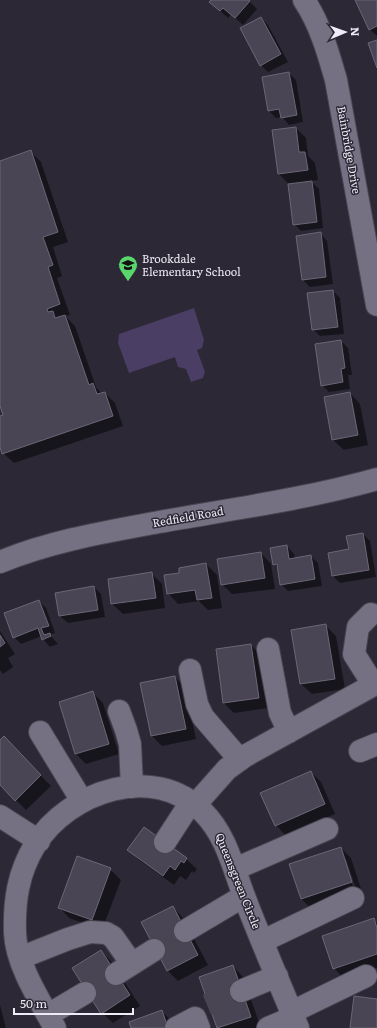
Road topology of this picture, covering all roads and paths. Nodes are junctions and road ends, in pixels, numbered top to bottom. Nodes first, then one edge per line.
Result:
1 (304, 0) edge
2 (368, 204) edge
3 (377, 305) edge
4 (377, 480) edge
5 (0, 562) edge
6 (371, 614) dead end
7 (268, 649) dead end
8 (190, 670) dead end
9 (375, 683) edge
10 (119, 711) dead end
11 (295, 728) junction
12 (40, 732) dead end
13 (240, 760) junction
14 (132, 787) junction
15 (82, 801) junction
16 (193, 803) junction
17 (0, 816) edge
18 (327, 829) dead end
19 (39, 840) junction
20 (165, 842) dead end
21 (235, 869) junction
22 (8, 893) edge
23 (244, 896) junction
24 (353, 898) dead end
25 (185, 931) tunnel mouth
26 (263, 941) junction
27 (154, 950) tunnel mouth
28 (20, 958) junction
29 (277, 976) junction
30 (366, 976) dead end
31 (240, 991) tunnel mouth
32 (84, 993) tunnel mouth
33 (295, 1019) edge
34 (52, 1021) edge
35 (268, 1028) edge

1 - 2 street, Bainbridge Drive
2 - 3 street, Bainbridge Drive
4 - 5 street, Redfield Road
6 - 9 street
7 - 11 street
8 - 13 street
9 - 11 street
10 - 14 street
11 - 13 street
12 - 15 street
13 - 16 street
14 - 15 street, Queensgreen Circle
14 - 16 street, Queensgreen Circle
15 - 19 street, Queensgreen Circle
16 - 20 street
16 - 21 street, Queensgreen Circle
17 - 19 street
18 - 21 street
19 - 22 street, Queensgreen Circle
21 - 23 street, Queensgreen Circle
22 - 28 street, Queensgreen Circle
23 - 25 street
23 - 26 street, Queensgreen Circle
24 - 26 street
26 - 29 street, Queensgreen Circle
27 - 28 street
28 - 34 street, Queensgreen Circle
29 - 31 street
29 - 33 street, Queensgreen Circle
30 - 33 street
32 - 34 street
33 - 35 street

